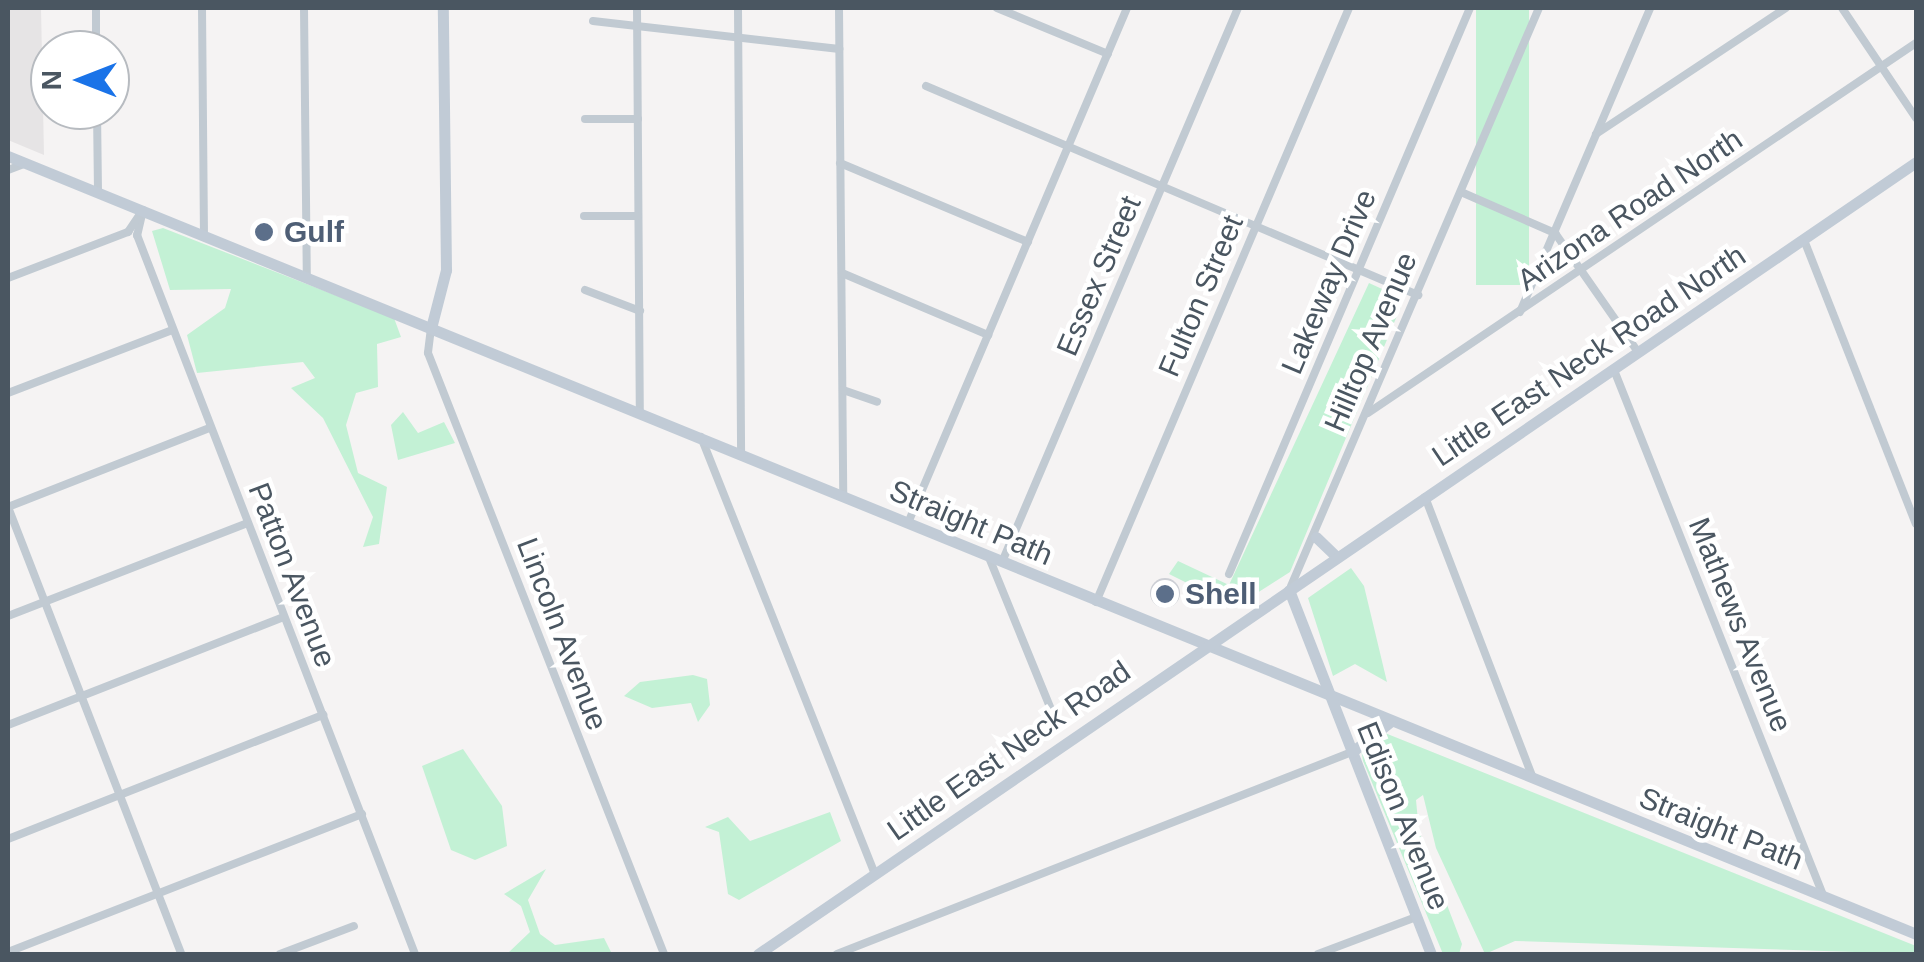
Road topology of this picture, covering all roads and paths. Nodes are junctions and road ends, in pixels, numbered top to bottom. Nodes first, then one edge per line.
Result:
1 (202, 8) edge
2 (304, 8) edge
3 (443, 8) edge
4 (637, 8) edge
5 (738, 8) edge
6 (839, 8) edge
7 (997, 8) edge
8 (1127, 8) edge
9 (1238, 8) edge
10 (1348, 8) edge
11 (1470, 8) edge
12 (1540, 8) edge
13 (1650, 8) edge
14 (1786, 8) edge
15 (1842, 8) edge
16 (637, 20) junction
17 (593, 22) dead end
18 (738, 35) junction
19 (1916, 43) edge
20 (840, 49) junction
21 (1108, 54) junction
22 (1881, 66) junction
23 (926, 86) dead end
24 (1916, 118) edge
25 (584, 119) dead end
26 (638, 119) junction
27 (97, 130) edge
28 (1596, 134) junction
29 (1067, 148) junction
30 (8, 156) edge
31 (1916, 162) edge
32 (26, 163) junction
33 (840, 164) junction
34 (8, 170) edge
35 (1162, 187) junction
36 (98, 191) junction
37 (1461, 192) junction
38 (143, 210) junction
39 (584, 216) dead end
40 (638, 216) junction
41 (1255, 228) junction
42 (1555, 233) junction
43 (204, 235) junction
44 (1804, 240) junction
45 (1028, 242) junction
46 (1582, 269) junction
47 (1358, 271) junction
48 (842, 273) junction
49 (307, 277) junction
50 (8, 278) edge
51 (585, 290) dead end
52 (1418, 294) junction
53 (640, 311) junction
54 (1520, 312) junction
55 (431, 328) junction
56 (172, 330) junction
57 (988, 335) junction
58 (1638, 352) junction
59 (1614, 370) junction
60 (843, 390) junction
61 (8, 392) edge
62 (877, 402) dead end
63 (640, 412) junction
64 (1368, 413) junction
65 (210, 428) junction
66 (701, 437) junction
67 (741, 455) junction
68 (843, 496) junction
69 (1425, 497) junction
70 (8, 507) edge
71 (248, 522) junction
72 (908, 523) junction
73 (1916, 524) edge
74 (1316, 537) junction
75 (988, 554) junction
76 (1336, 557) junction
77 (1002, 562) junction
78 (1229, 574) dead end
79 (1288, 590) junction
80 (44, 602) junction
81 (1096, 602) junction
82 (8, 616) edge
83 (284, 617) junction
84 (1204, 646) junction
85 (80, 696) junction
86 (1328, 696) junction
87 (323, 715) junction
88 (1055, 719) dead end
89 (1390, 722) junction
90 (8, 725) edge
91 (1352, 752) junction
92 (1534, 780) junction
93 (119, 795) junction
94 (362, 814) junction
95 (8, 838) edge
96 (875, 874) junction
97 (158, 894) junction
98 (1824, 897) junction
99 (1416, 917) junction
100 (354, 926) dead end
101 (1916, 934) edge
102 (8, 952) edge
103 (180, 954) edge
104 (280, 954) edge
105 (416, 954) edge
106 (664, 954) edge
107 (758, 954) edge
108 (837, 954) edge
109 (1318, 954) edge
110 (1431, 954) edge

1 - 43 street
2 - 49 street
3 - 55 main road
4 - 16 street
5 - 18 street
6 - 20 street
7 - 21 street
8 - 21 street
9 - 35 street, Essex Street
10 - 41 street, Fulton Street
11 - 47 street, Lakeway Drive
12 - 37 street, Hilltop Avenue
13 - 28 street
14 - 28 street
15 - 22 street
16 - 17 street
16 - 18 street
16 - 26 street
18 - 20 street
18 - 67 street
19 - 22 street, Arizona Road North
20 - 33 street
21 - 29 street
22 - 24 street
22 - 46 street, Arizona Road North
23 - 29 street
25 - 26 street
26 - 40 street
27 - 36 street
28 - 42 street
29 - 35 street
29 - 45 street
30 - 32 main road, Straight Path
31 - 44 main road, Little East Neck Road North
32 - 34 street
32 - 36 main road, Straight Path
33 - 45 street
33 - 48 street
35 - 41 street
35 - 77 street, Essex Street
36 - 38 main road, Straight Path
37 - 42 street
37 - 52 street, Hilltop Avenue
38 - 43 main road, Straight Path
38 - 50 street
38 - 56 street, Patton Avenue
39 - 40 street
40 - 53 street
41 - 47 street
41 - 81 street, Fulton Street
42 - 46 street
42 - 54 street
43 - 49 main road, Straight Path
44 - 58 main road, Little East Neck Road North
44 - 73 street
45 - 57 street
46 - 54 street, Arizona Road North
46 - 58 street
47 - 52 street
47 - 78 street, Lakeway Drive
48 - 57 street
48 - 60 street
49 - 55 main road, Straight Path
51 - 53 street
52 - 64 street, Hilltop Avenue
53 - 63 street
54 - 64 street, Arizona Road North
55 - 63 main road, Straight Path
55 - 106 street, Lincoln Avenue
56 - 61 street
56 - 65 street, Patton Avenue
57 - 72 street
58 - 59 main road, Little East Neck Road North
59 - 69 main road, Little East Neck Road North
59 - 98 street, Mathews Avenue
60 - 62 street
60 - 68 street
63 - 66 main road, Straight Path
64 - 74 street, Hilltop Avenue
65 - 70 street
65 - 71 street, Patton Avenue
66 - 67 main road, Straight Path
66 - 96 street
67 - 68 main road, Straight Path
68 - 72 main road, Straight Path
69 - 76 main road, Little East Neck Road North
69 - 92 street
70 - 80 street
71 - 80 street
71 - 83 street, Patton Avenue
72 - 75 main road, Straight Path
74 - 76 main road
74 - 79 street, Hilltop Avenue
75 - 77 main road, Straight Path
75 - 88 street
76 - 79 main road, Little East Neck Road North
77 - 81 main road, Straight Path
79 - 84 main road, Little East Neck Road
79 - 86 main road
80 - 82 street
80 - 85 street
81 - 84 main road, Straight Path
83 - 85 street
83 - 87 street, Patton Avenue
84 - 86 main road, Straight Path
84 - 96 main road, Little East Neck Road
85 - 90 street
85 - 93 street
86 - 89 main road, Straight Path
86 - 91 main road, Edison Avenue
87 - 93 street
87 - 94 street, Patton Avenue
89 - 91 main road
89 - 92 main road, Straight Path
91 - 99 main road, Edison Avenue
91 - 108 street
92 - 98 main road, Straight Path
93 - 95 street
93 - 97 street
94 - 97 street
94 - 105 street, Patton Avenue
96 - 107 main road, Little East Neck Road
97 - 102 street
97 - 103 street
98 - 101 main road, Straight Path
99 - 109 street
99 - 110 main road, Edison Avenue
100 - 104 street

